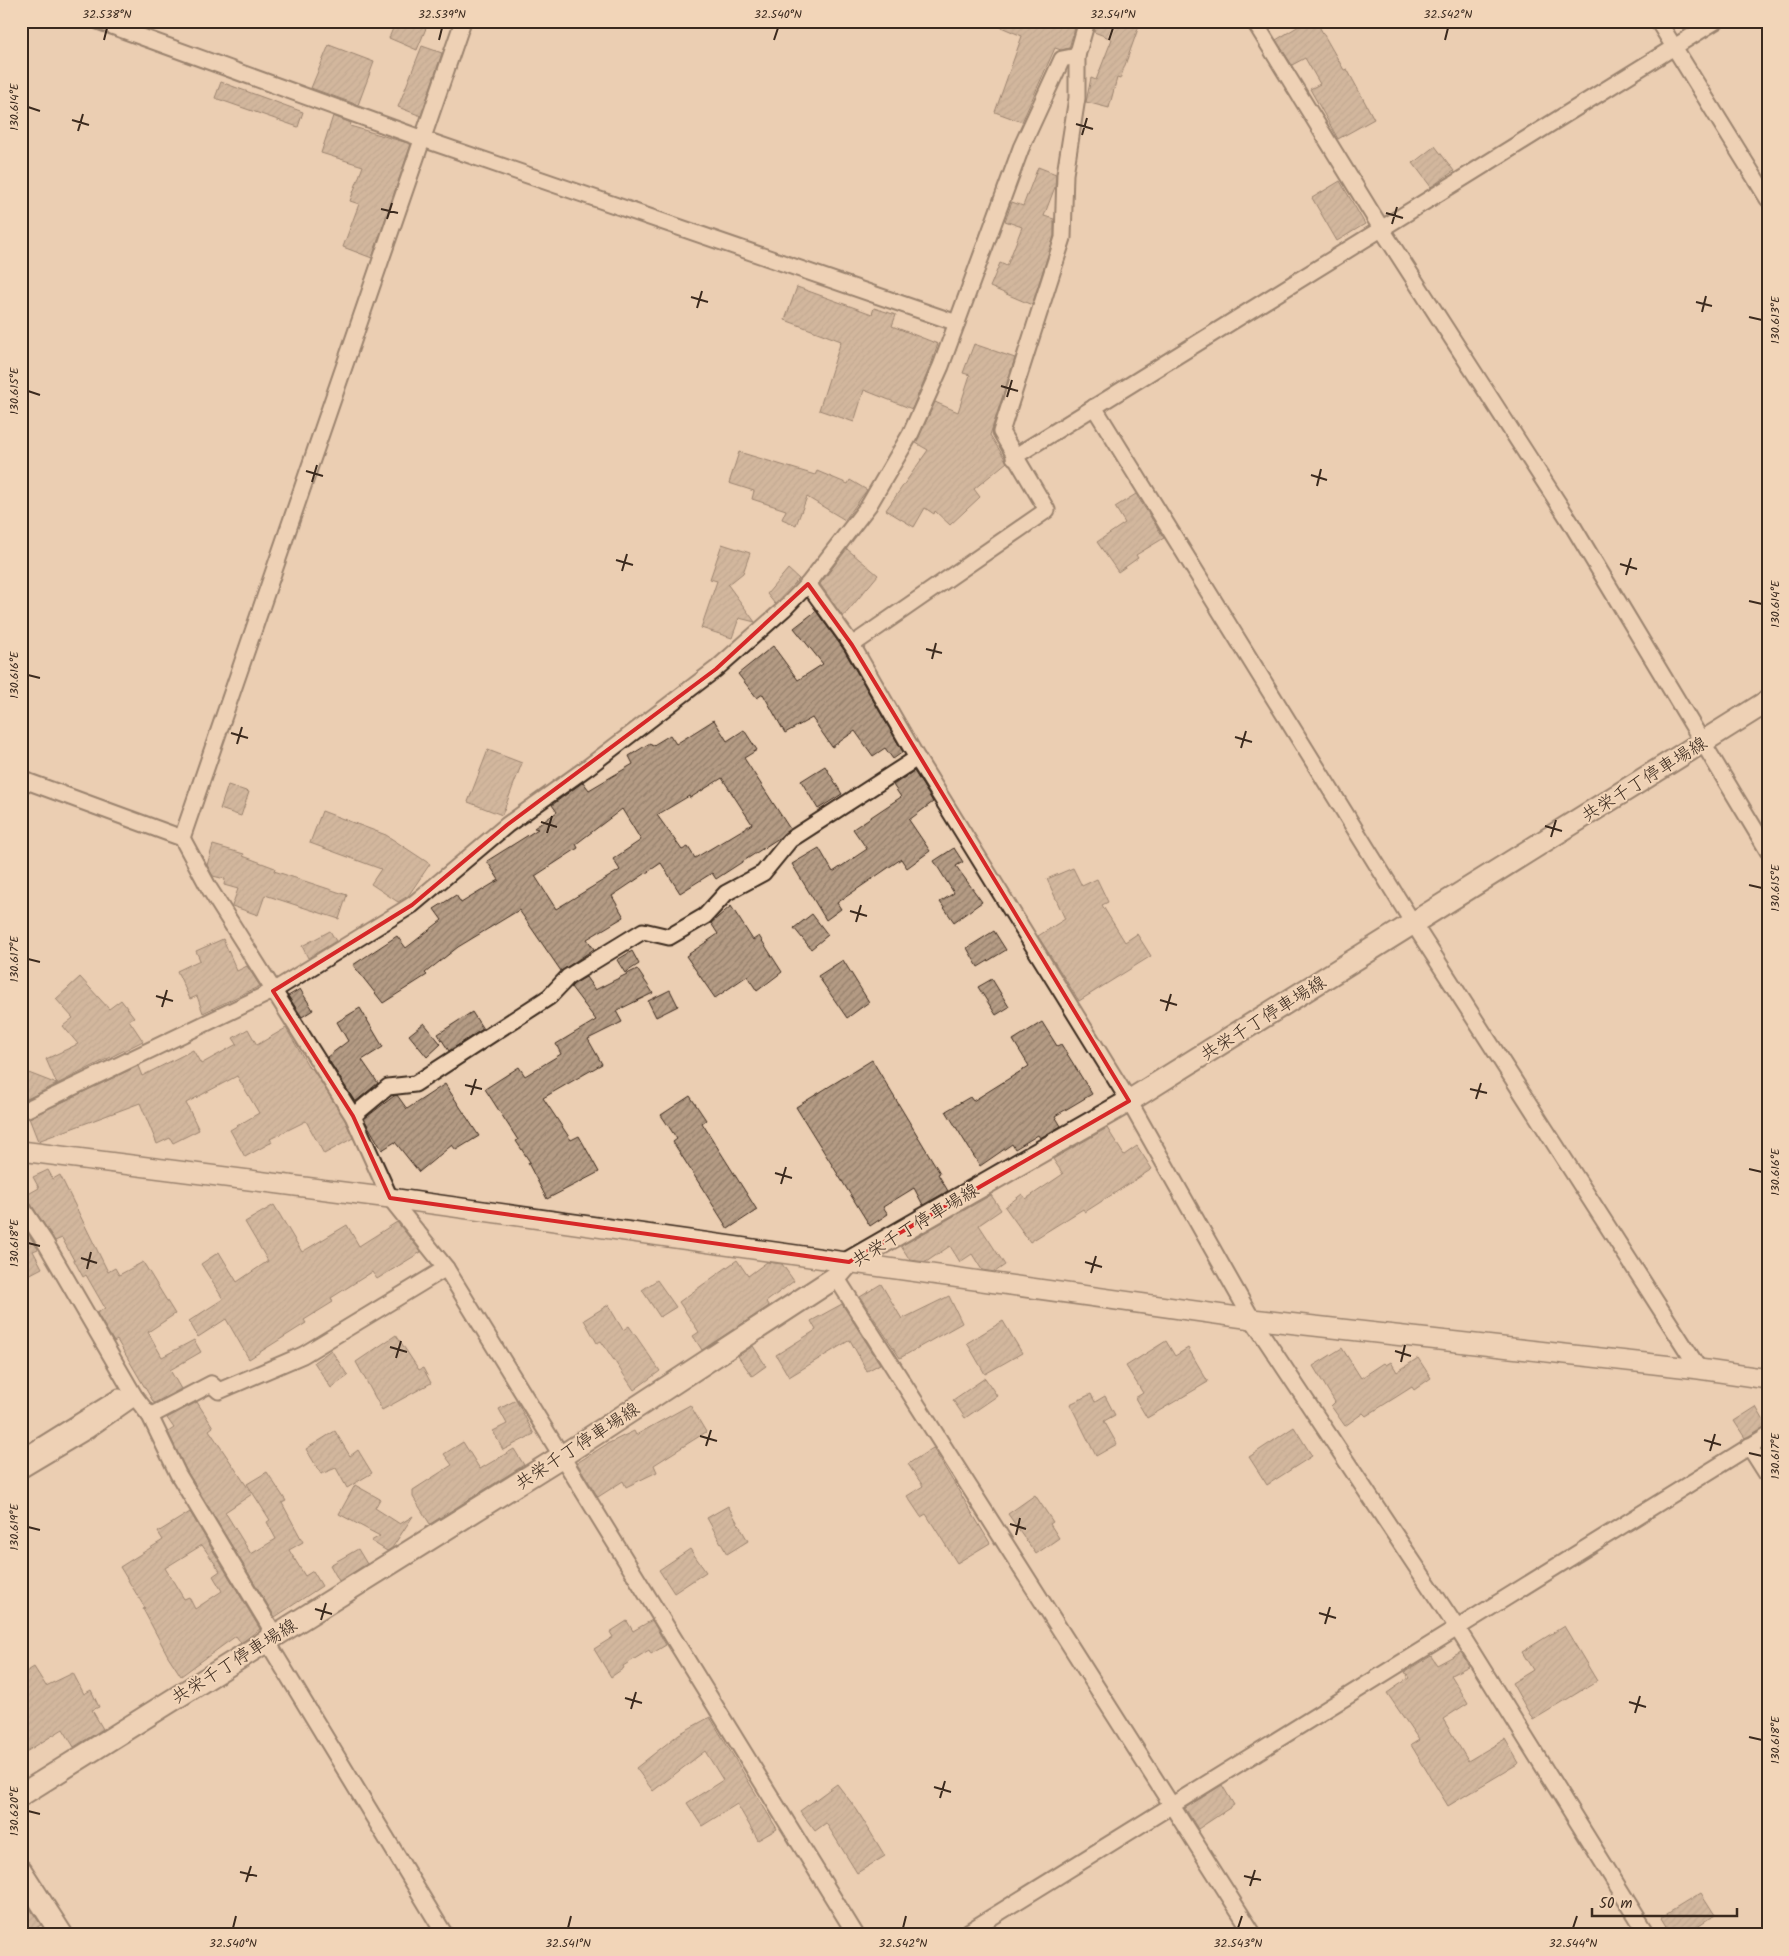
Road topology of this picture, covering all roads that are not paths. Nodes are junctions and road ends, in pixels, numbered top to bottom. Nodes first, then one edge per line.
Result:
1 (98, 21) edge
2 (463, 21) edge
3 (1087, 21) edge
4 (1254, 21) edge
5 (1658, 21) edge
6 (1716, 21) edge
7 (1675, 47) junction
8 (1076, 56) junction
9 (423, 138) junction
10 (1768, 199) edge
11 (1381, 228) junction
12 (957, 323) junction
13 (1094, 407) junction
14 (1014, 457) junction
15 (808, 584) junction
16 (852, 645) junction
17 (1768, 702) edge
18 (1701, 743) junction
19 (917, 758) junction
20 (21, 779) edge
21 (182, 838) junction
22 (1768, 851) edge
23 (1413, 923) junction
24 (273, 991) junction
25 (1129, 1101) junction
26 (21, 1112) edge
27 (353, 1116) junction
28 (21, 1151) edge
29 (390, 1198) junction
30 (21, 1206) edge
31 (446, 1268) junction
32 (843, 1269) junction
33 (1252, 1319) junction
34 (1699, 1369) junction
35 (1768, 1379) edge
36 (133, 1393) junction
37 (150, 1416) junction
38 (1768, 1435) edge
39 (1749, 1446) junction
40 (562, 1456) junction
41 (21, 1458) edge
42 (21, 1470) edge
43 (1768, 1476) edge
44 (1457, 1628) junction
45 (267, 1641) junction
46 (21, 1795) edge
47 (1173, 1804) junction
48 (21, 1871) edge
49 (62, 1935) edge
50 (446, 1935) edge
51 (856, 1935) edge
52 (963, 1935) edge
53 (1254, 1935) edge
54 (1648, 1935) edge

1 - 9 street
2 - 9 street
3 - 8 street
4 - 11 street
5 - 7 street
6 - 7 street
7 - 10 street
7 - 11 street
8 - 12 street
8 - 14 street
9 - 12 street
9 - 21 street
11 - 13 street
11 - 18 street
12 - 15 street
13 - 14 street
13 - 23 street
14 - 16 street
15 - 16 street
15 - 24 street
16 - 19 street
17 - 18 main road, 共栄千丁停車場線
18 - 22 street
18 - 23 main road, 共栄千丁停車場線
19 - 25 street
19 - 27 street
20 - 21 street
21 - 24 street
23 - 25 main road, 共栄千丁停車場線
23 - 34 street
24 - 26 street
24 - 27 street
25 - 32 main road, 共栄千丁停車場線
25 - 33 street
27 - 29 street
28 - 29 street
29 - 31 street
29 - 32 street
30 - 36 street
31 - 37 street
31 - 40 street
32 - 33 street
32 - 40 main road, 共栄千丁停車場線
32 - 47 street
33 - 34 street
33 - 44 street
34 - 35 street
36 - 37 street
36 - 41 street
36 - 42 street
37 - 45 street
38 - 39 street
39 - 43 street
39 - 44 street
40 - 45 main road, 共栄千丁停車場線
40 - 51 street
44 - 47 street
44 - 54 street
45 - 46 main road, 共栄千丁停車場線
45 - 50 street
47 - 52 street
47 - 53 street
48 - 49 main road

